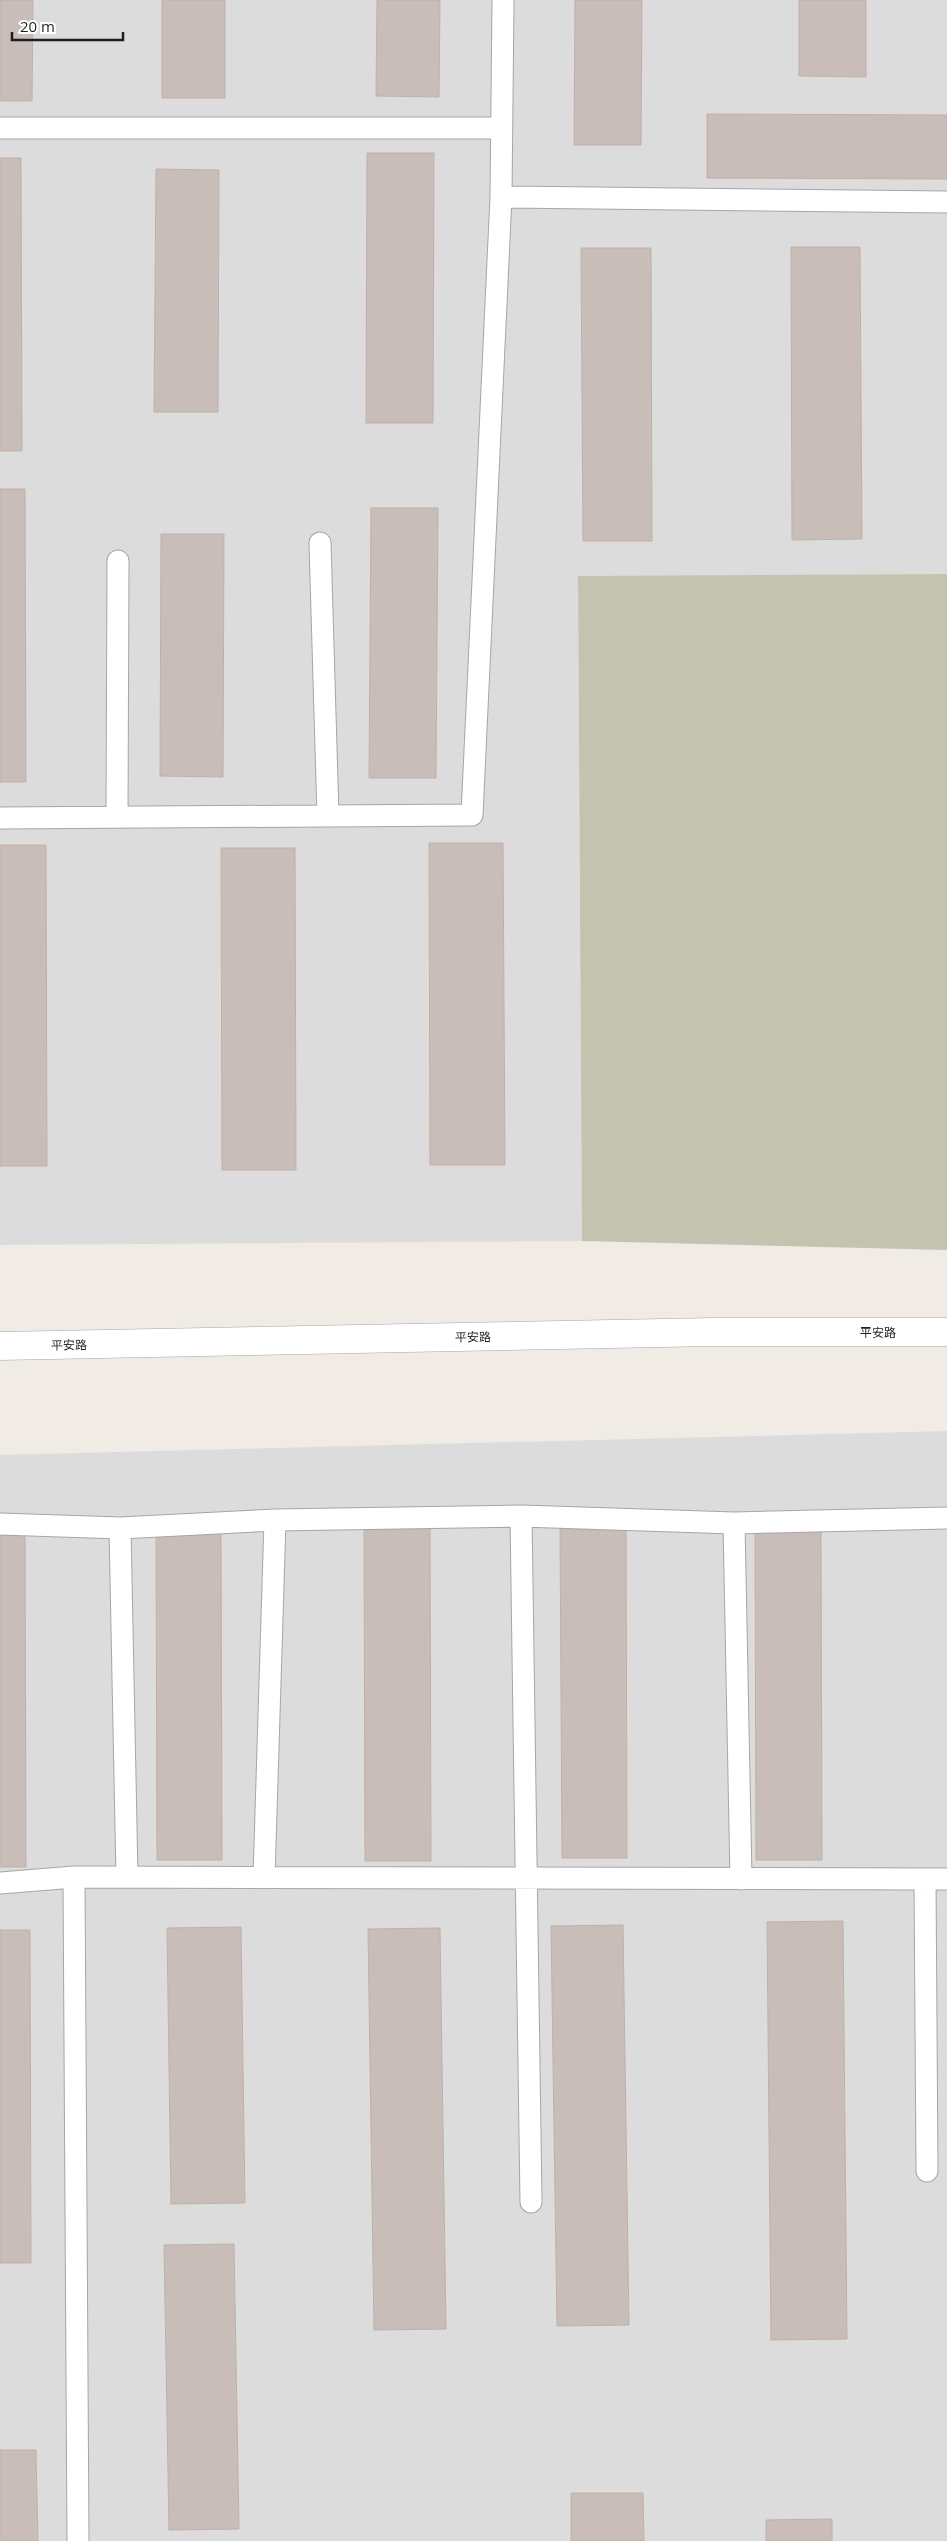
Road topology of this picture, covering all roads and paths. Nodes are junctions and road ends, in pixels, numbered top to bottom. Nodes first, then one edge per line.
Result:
1 (502, 0) edge
2 (0, 128) edge
3 (502, 128) junction
4 (501, 197) junction
5 (947, 202) edge
6 (320, 543) dead end
7 (118, 561) dead end
8 (328, 816) junction
9 (117, 817) junction
10 (0, 818) edge
11 (947, 1332) edge
12 (0, 1346) edge
13 (521, 1516) junction
14 (947, 1518) edge
15 (275, 1520) junction
16 (734, 1523) junction
17 (0, 1524) edge
18 (120, 1528) junction
19 (74, 1878) junction
20 (127, 1878) junction
21 (264, 1878) junction
22 (526, 1878) junction
23 (740, 1879) junction
24 (925, 1879) junction
25 (947, 1879) edge
26 (0, 1883) edge
27 (927, 2171) dead end
28 (531, 2202) dead end
29 (78, 2541) edge

1 - 3 lane
2 - 3 lane
3 - 4 lane
4 - 5 lane
4 - 8 lane
6 - 8 lane
7 - 9 lane
8 - 9 lane
9 - 10 lane
11 - 12 street, 平安路
13 - 15 lane
13 - 16 lane
13 - 22 lane
14 - 16 lane
15 - 18 lane
15 - 21 lane
16 - 23 lane
17 - 18 lane
18 - 20 lane
19 - 20 lane
19 - 26 lane
19 - 29 lane
20 - 21 lane
21 - 22 lane
22 - 23 lane
22 - 28 lane
23 - 24 lane
24 - 25 lane
24 - 27 lane

